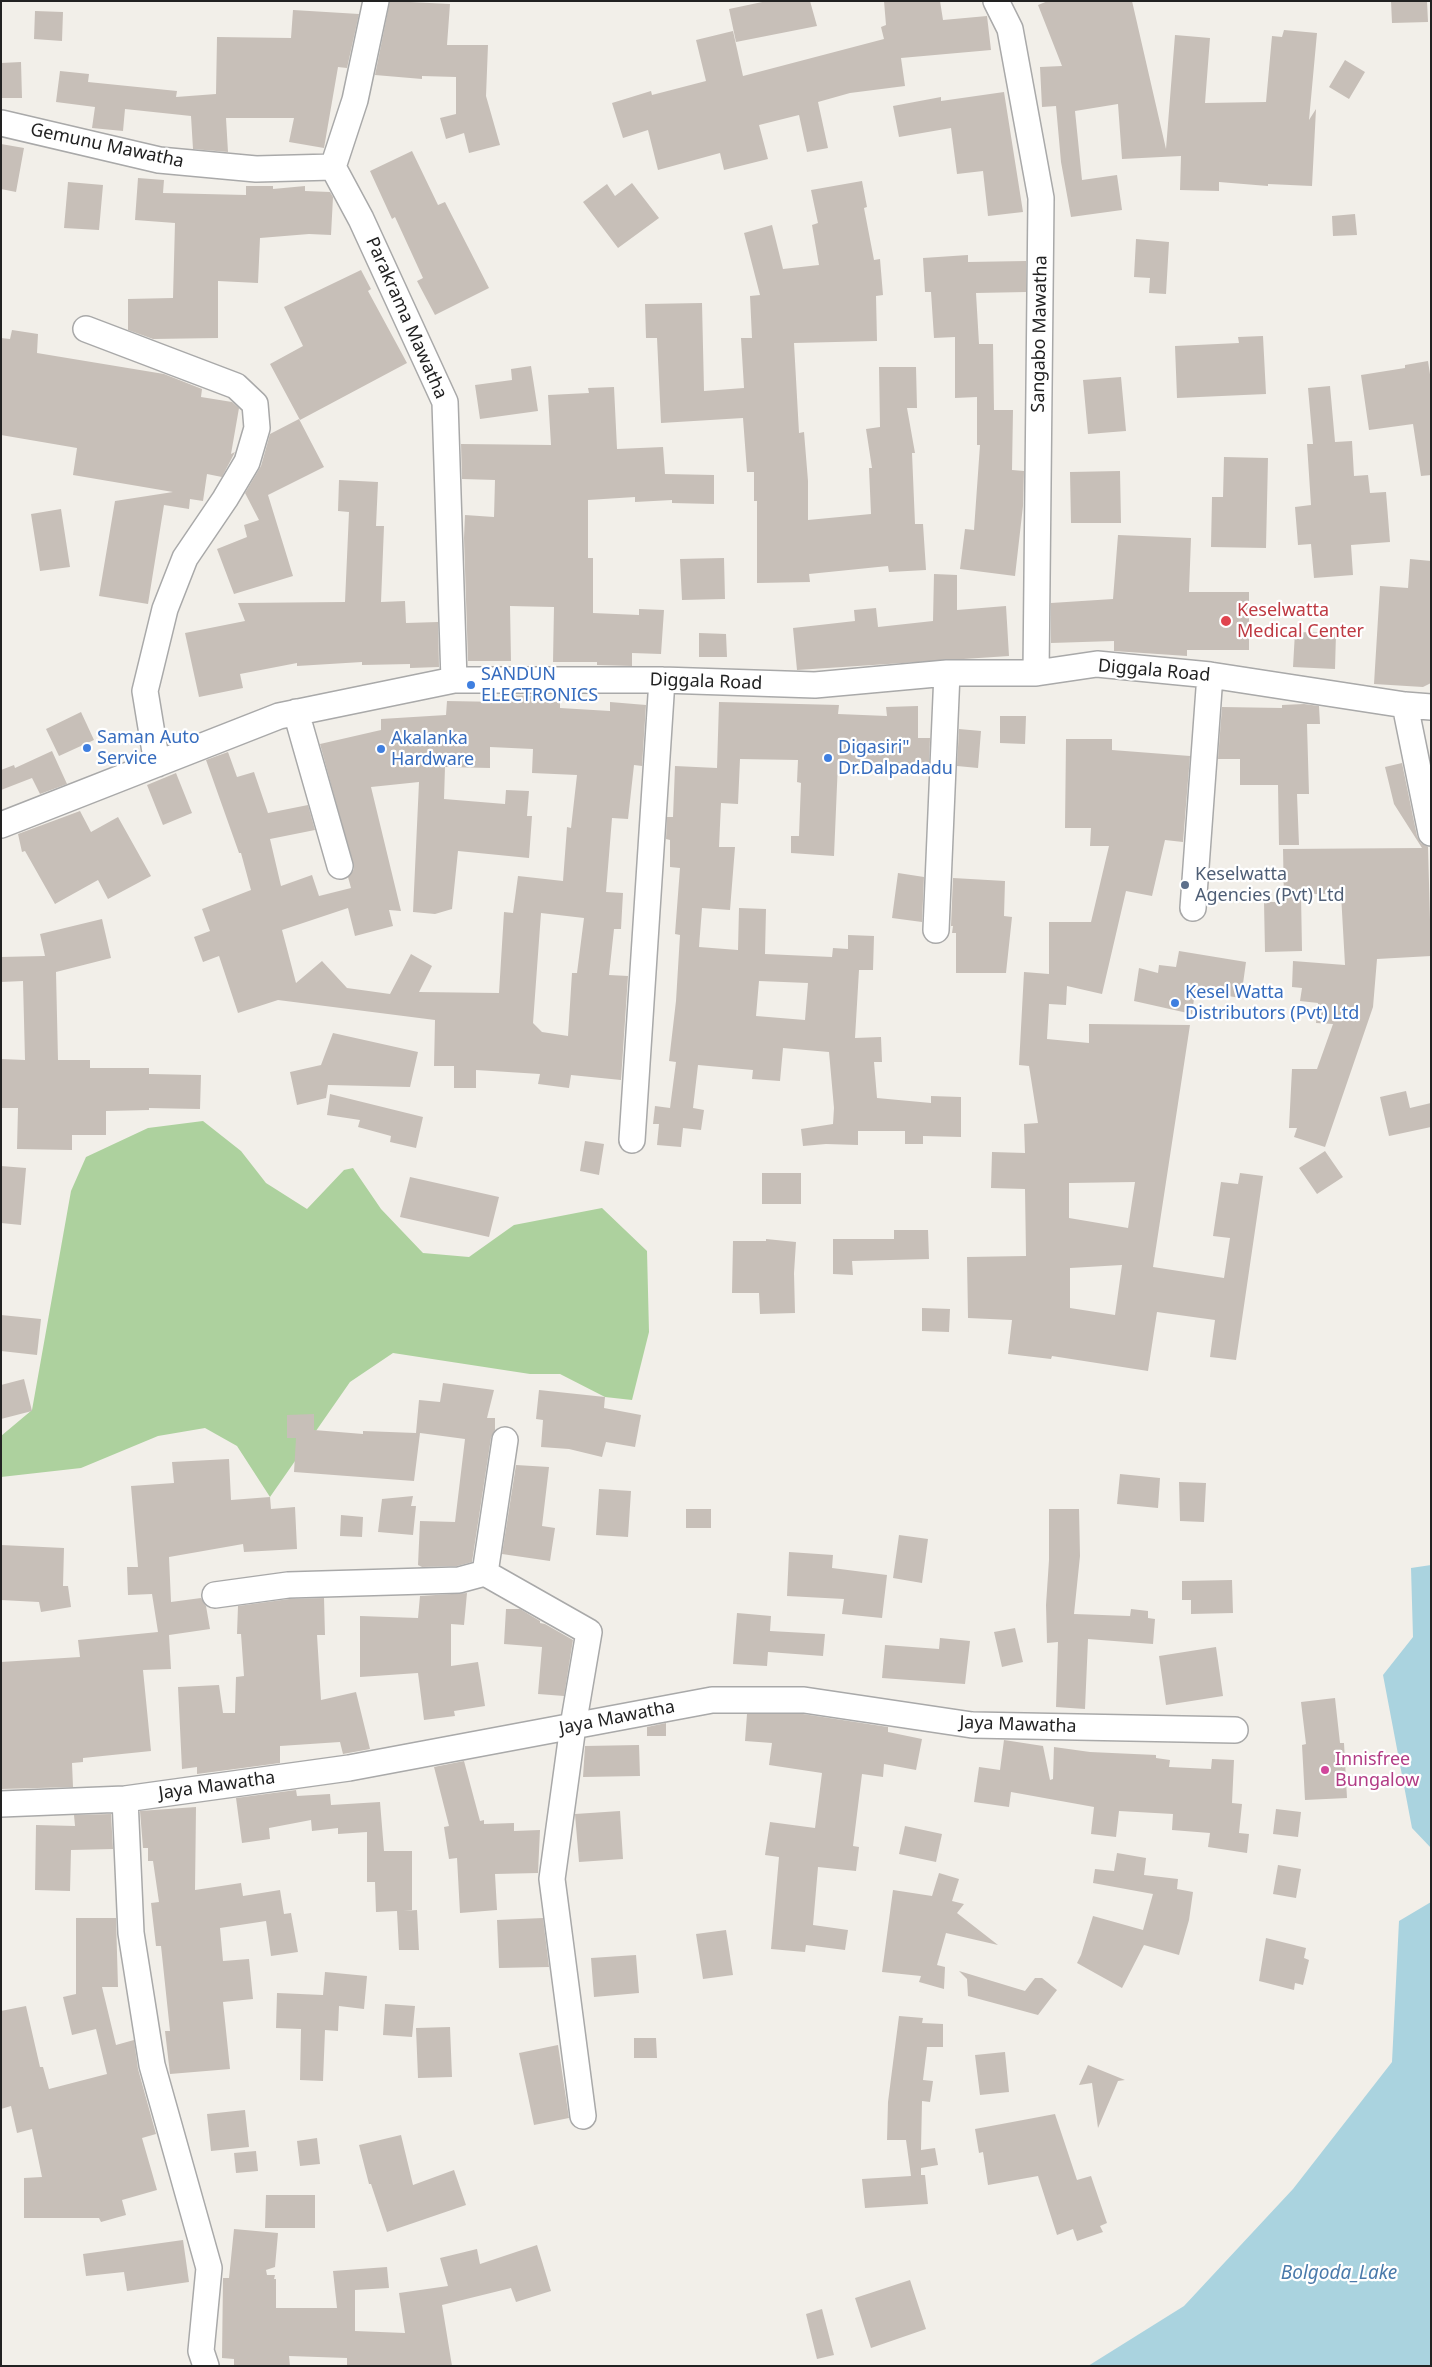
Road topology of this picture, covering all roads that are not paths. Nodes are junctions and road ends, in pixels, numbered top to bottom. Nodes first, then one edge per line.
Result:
1 (376, 1) edge
2 (996, 1) edge
3 (1, 124) edge
4 (333, 167) junction
5 (86, 329) dead end
6 (1036, 672) junction
7 (947, 673) junction
8 (1210, 675) junction
9 (454, 680) junction
10 (662, 680) junction
11 (1405, 705) junction
12 (1431, 707) edge
13 (296, 712) junction
14 (157, 764) junction
15 (1, 825) edge
16 (1431, 833) edge
17 (340, 866) dead end
18 (1193, 908) dead end
19 (936, 930) dead end
20 (632, 1140) dead end
21 (505, 1440) dead end
22 (486, 1572) junction
23 (216, 1595) dead end
24 (573, 1726) junction
25 (1235, 1730) dead end
26 (125, 1798) junction
27 (1, 1804) edge
28 (583, 2116) dead end
29 (206, 2366) edge

1 - 4 street
2 - 6 street, Sangabo Mawatha
3 - 4 street, Gemunu Mawatha
4 - 9 street, Parakrama Mawatha
5 - 14 street
6 - 7 street, Diggala Road
6 - 8 street, Diggala Road
7 - 10 street, Diggala Road
7 - 19 street
8 - 11 street, Diggala Road
8 - 18 street
9 - 10 street, Diggala Road
9 - 13 street, Diggala Road
10 - 20 street
11 - 12 street, Diggala Road
11 - 16 street
13 - 14 street, Diggala Road
13 - 17 street
14 - 15 street, Diggala Road
21 - 22 street
22 - 23 street
22 - 24 street
24 - 25 street, Jaya Mawatha
24 - 26 street, Jaya Mawatha
24 - 28 street
26 - 27 street, Jaya Mawatha
26 - 29 street

